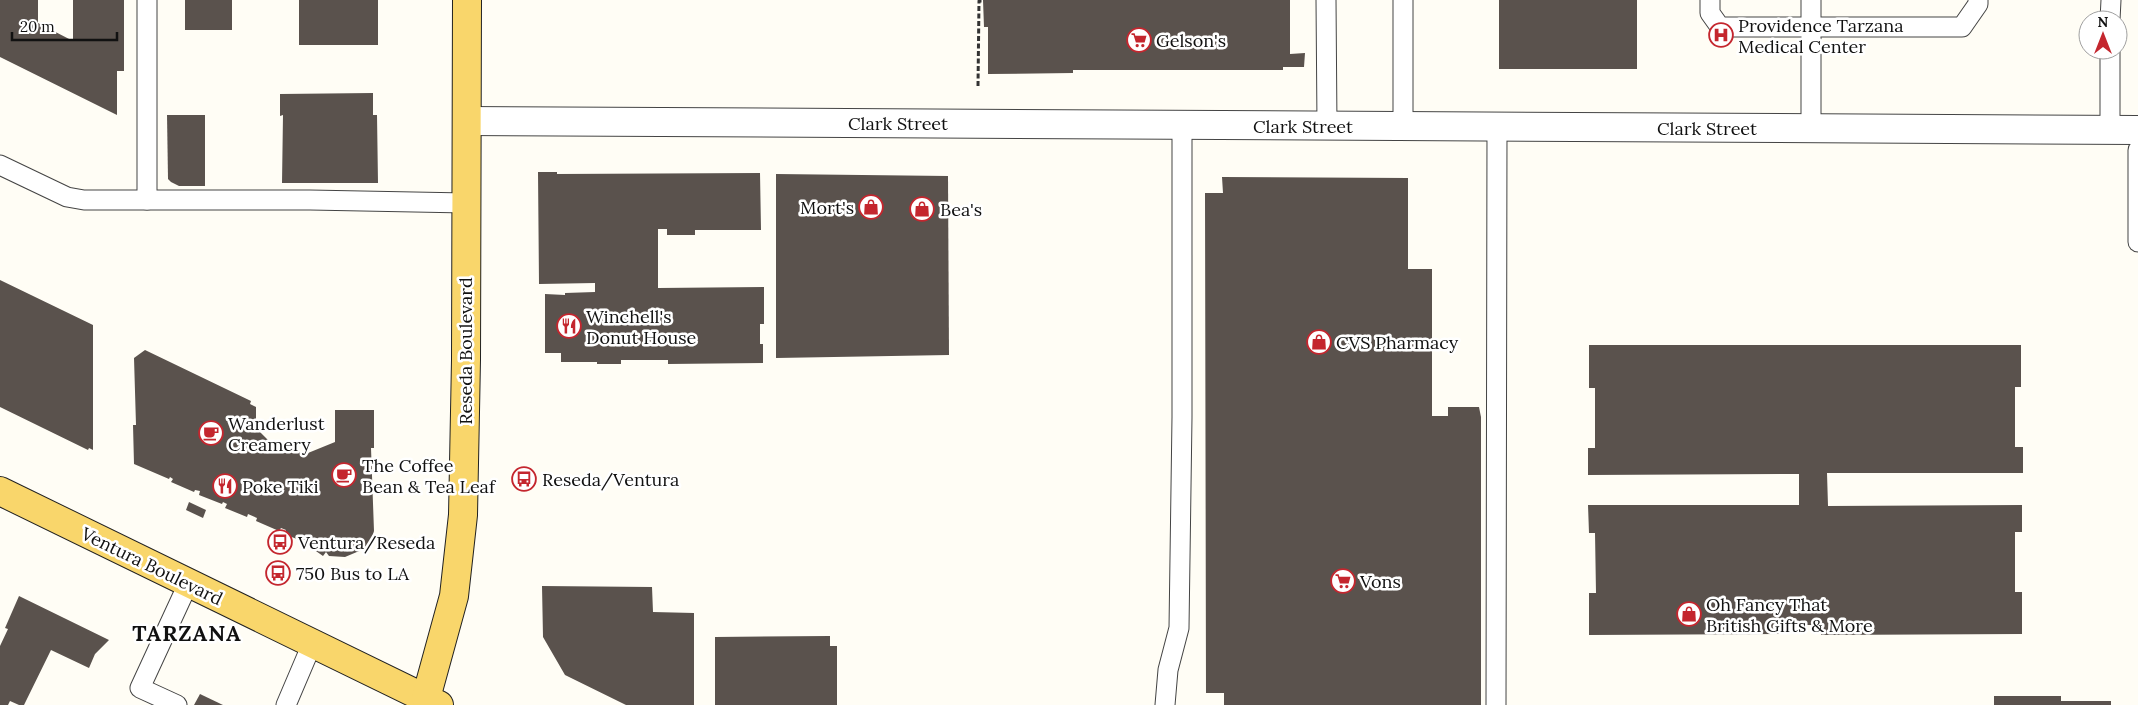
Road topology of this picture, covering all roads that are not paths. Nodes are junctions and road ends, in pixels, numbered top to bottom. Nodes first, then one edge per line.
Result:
1 (147, 0) edge
2 (467, 0) edge
3 (1326, 0) edge
4 (1403, 0) edge
5 (1710, 0) edge
6 (1811, 0) edge
7 (1978, 0) edge
8 (1811, 26) junction
9 (2110, 60) edge
10 (467, 121) junction
11 (1182, 125) junction
12 (1327, 126) junction
13 (1403, 126) junction
14 (1497, 126) junction
15 (1811, 128) junction
16 (2110, 129) junction
17 (2138, 130) edge
18 (2138, 150) edge
19 (0, 165) edge
20 (147, 200) junction
21 (466, 203) junction
22 (2138, 242) edge
23 (0, 492) edge
24 (188, 584) junction
25 (312, 644) junction
26 (432, 702) edge
27 (178, 705) edge
28 (286, 705) edge
29 (1165, 705) edge
30 (1496, 705) edge

1 - 20 lane
2 - 10 main road, Reseda Boulevard
3 - 12 lane
4 - 13 lane
5 - 8 lane
6 - 8 lane
7 - 8 lane
8 - 15 lane
9 - 16 lane
10 - 11 street, Clark Street
10 - 21 main road, Reseda Boulevard
11 - 12 street, Clark Street
11 - 29 lane
12 - 13 street, Clark Street
13 - 14 street, Clark Street
14 - 15 street, Clark Street
14 - 30 lane
15 - 16 street, Clark Street
16 - 17 street, Clark Street
18 - 22 lane
19 - 20 lane
20 - 21 lane
21 - 26 main road, Reseda Boulevard
23 - 24 main road, Ventura Boulevard
24 - 25 main road, Ventura Boulevard
24 - 27 lane
25 - 26 main road, Ventura Boulevard
25 - 28 lane

